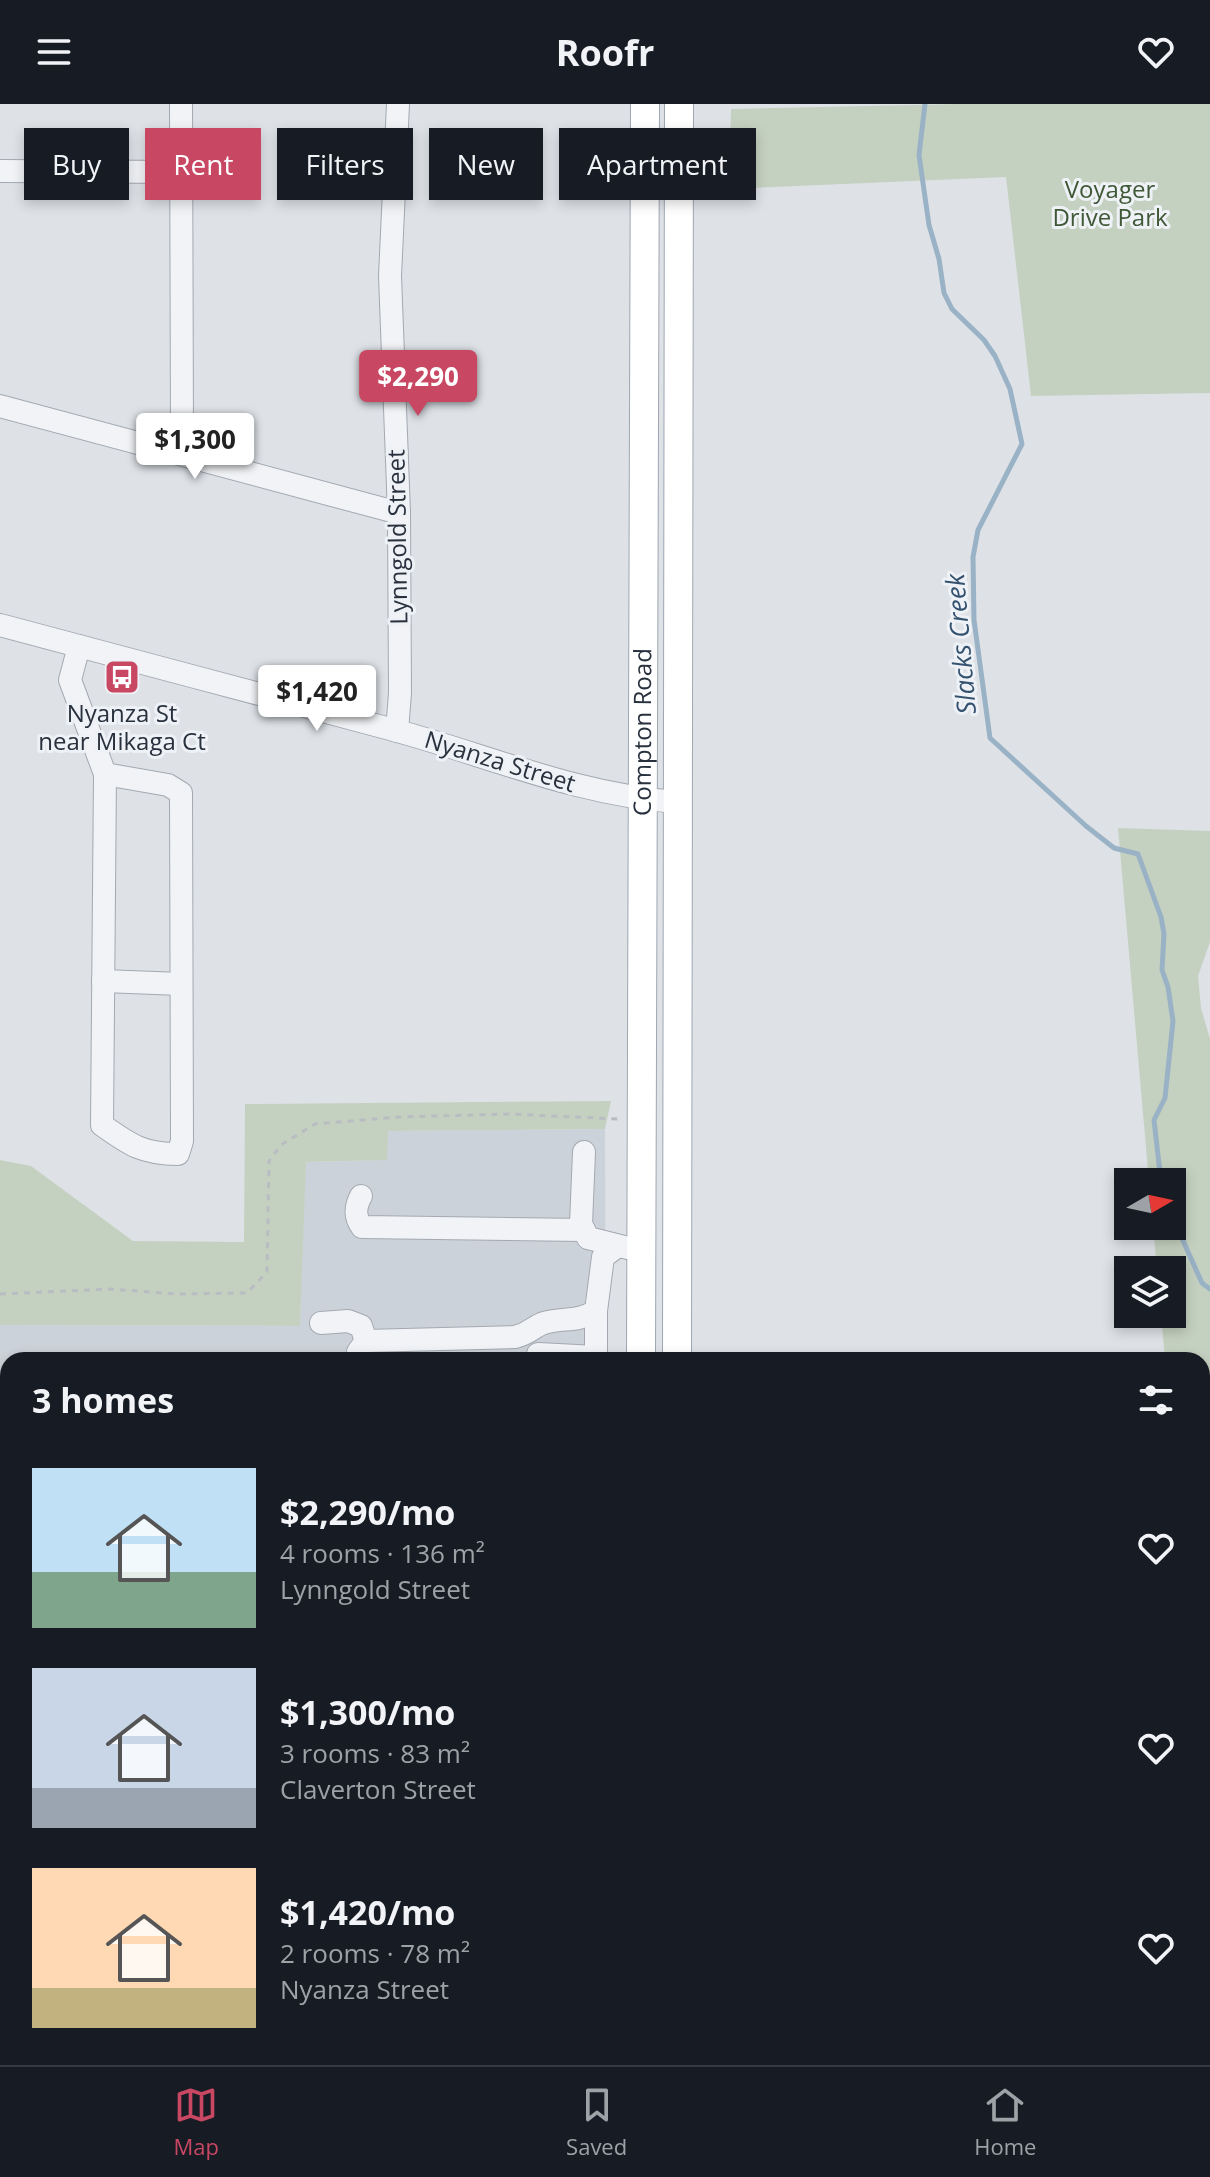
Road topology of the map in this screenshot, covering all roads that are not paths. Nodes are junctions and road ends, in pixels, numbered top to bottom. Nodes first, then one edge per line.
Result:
1 (181, 104) edge
2 (398, 104) edge
3 (645, 104) edge
4 (679, 104) edge
5 (181, 128) edge
6 (0, 171) edge
7 (145, 172) edge
8 (182, 200) edge
9 (0, 406) edge
10 (177, 452) junction
11 (399, 513) junction
12 (0, 625) edge
13 (79, 646) junction
14 (397, 731) junction
15 (105, 774) junction
16 (642, 799) junction
17 (677, 802) junction
18 (103, 981) junction
19 (181, 984) junction
20 (584, 1152) dead end
21 (361, 1196) dead end
22 (584, 1230) junction
23 (630, 1248) junction
24 (596, 1311) junction
25 (321, 1323) dead end
26 (362, 1350) edge
27 (597, 1352) edge
28 (640, 1352) edge
29 (677, 1352) edge

1 - 5 street
2 - 11 street, Lynngold Street
3 - 16 main road, Compton Road
4 - 17 main road, Compton Road
6 - 7 street
8 - 10 street
9 - 10 street
10 - 11 street
11 - 14 street, Lynngold Street
12 - 13 street, Nyanza Street
13 - 14 street, Nyanza Street
13 - 15 street
14 - 16 street, Nyanza Street
15 - 18 street
15 - 19 street
16 - 17 street, Nyanza Street
16 - 23 main road, Compton Road
17 - 29 main road, Compton Road
18 - 19 street
18 - 19 street
20 - 22 street
21 - 22 street
22 - 23 street
23 - 24 street
23 - 28 main road, Compton Road
24 - 26 street
24 - 27 street
25 - 26 street

